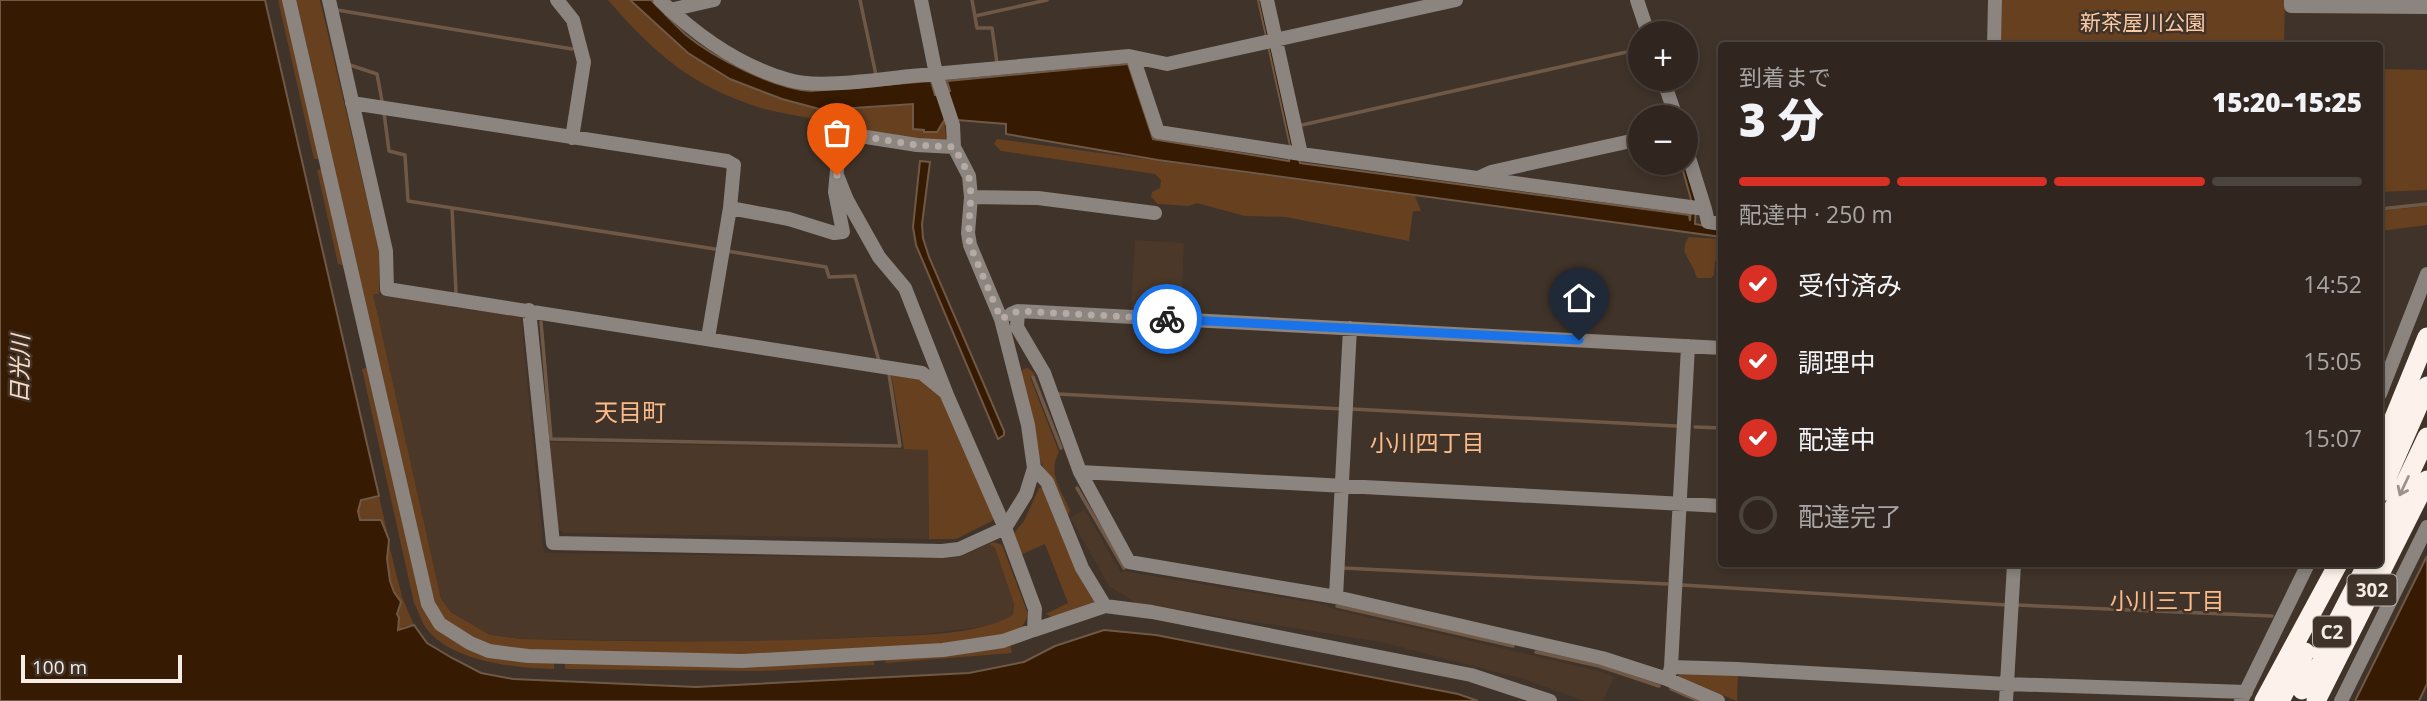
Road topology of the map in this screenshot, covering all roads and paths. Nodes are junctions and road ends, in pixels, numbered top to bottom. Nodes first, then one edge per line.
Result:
1 (289, 0) edge
2 (329, 0) edge
3 (557, 0) edge
4 (714, 0) edge
5 (922, 0) edge
6 (1267, 0) edge
7 (1456, 0) edge
8 (1637, 0) edge
9 (1995, 0) edge
10 (2291, 0) edge
11 (665, 5) edge
12 (2427, 7) edge
13 (1644, 21) edge
14 (1270, 41) junction
15 (1994, 42) edge
16 (1133, 57) junction
17 (936, 74) junction
18 (352, 103) junction
19 (572, 138) junction
20 (1628, 142) edge
21 (954, 147) junction
22 (1295, 153) junction
23 (837, 175) junction
24 (1692, 175) edge
25 (1477, 178) junction
26 (971, 197) junction
27 (730, 208) junction
28 (1699, 208) junction
29 (1155, 213) dead end
30 (1718, 223) edge
31 (2427, 274) edge
32 (529, 310) junction
33 (1018, 311) junction
34 (1001, 319) junction
35 (1350, 328) junction
36 (2427, 337) edge
37 (708, 338) junction
38 (1688, 346) junction
39 (1718, 348) edge
40 (2427, 365) edge
41 (2383, 384) edge
42 (2427, 386) edge
43 (947, 395) junction
44 (2427, 437) edge
45 (2383, 445) edge
46 (1034, 468) junction
47 (2383, 471) edge
48 (1080, 472) junction
49 (2427, 480) edge
50 (1343, 485) junction
51 (2383, 486) edge
52 (2427, 496) edge
53 (1680, 503) junction
54 (1718, 506) edge
55 (1005, 528) junction
56 (2426, 532) edge
57 (2386, 535) edge
58 (2014, 567) edge
59 (2307, 567) edge
60 (2335, 567) edge
61 (2336, 567) edge
62 (2346, 567) edge
63 (2366, 567) edge
64 (2370, 567) edge
65 (1336, 597) junction
66 (1105, 606) junction
67 (1034, 630) junction
68 (1669, 673) junction
69 (2007, 684) junction
70 (2243, 697) edge
71 (2305, 697) edge
72 (1550, 701) edge
73 (1718, 701) edge
74 (2006, 701) edge
75 (2264, 701) edge
76 (2279, 701) edge
77 (2341, 701) edge

1 - 67 street
2 - 18 street
3 - 19 street
4 - 11 street
5 - 17 street
6 - 14 street
7 - 14 street
8 - 13 street
9 - 15 street
10 - 12 street
11 - 17 street
14 - 16 street
14 - 22 street
16 - 17 street
16 - 22 street
17 - 21 street
18 - 19 street
18 - 32 street
19 - 27 street
20 - 25 street
21 - 23 street
21 - 26 street
22 - 25 street
23 - 27 street
23 - 43 street
24 - 28 street
25 - 28 street
26 - 29 street
26 - 34 street
27 - 37 street
28 - 30 street
31 - 41 street
32 - 37 street
32 - 55 street
33 - 34 street
33 - 35 street
33 - 48 street
34 - 46 street
35 - 38 street
35 - 50 street
36 - 45 highway
37 - 43 street
38 - 39 street
38 - 53 street
40 - 47 highway
42 - 51 highway
43 - 55 street
44 -> 57 highway
46 - 55 street
46 - 66 street
48 - 50 street
48 - 65 street
49 - 57 highway, 302
50 - 53 street
50 - 65 street
52 - 71 highway
53 - 54 street
53 - 68 street
55 - 67 street
56 - 57 street
56 - 77 street
58 - 69 street
59 - 70 street
60 - 75 highway, 302
61 - 76 highway
62 - 76 highway, C2
63 - 71 highway, C2
64 - 71 highway, 302
65 - 68 street
66 - 67 street
66 - 72 street
68 - 69 street
68 - 73 street
69 - 70 street
69 - 74 street

